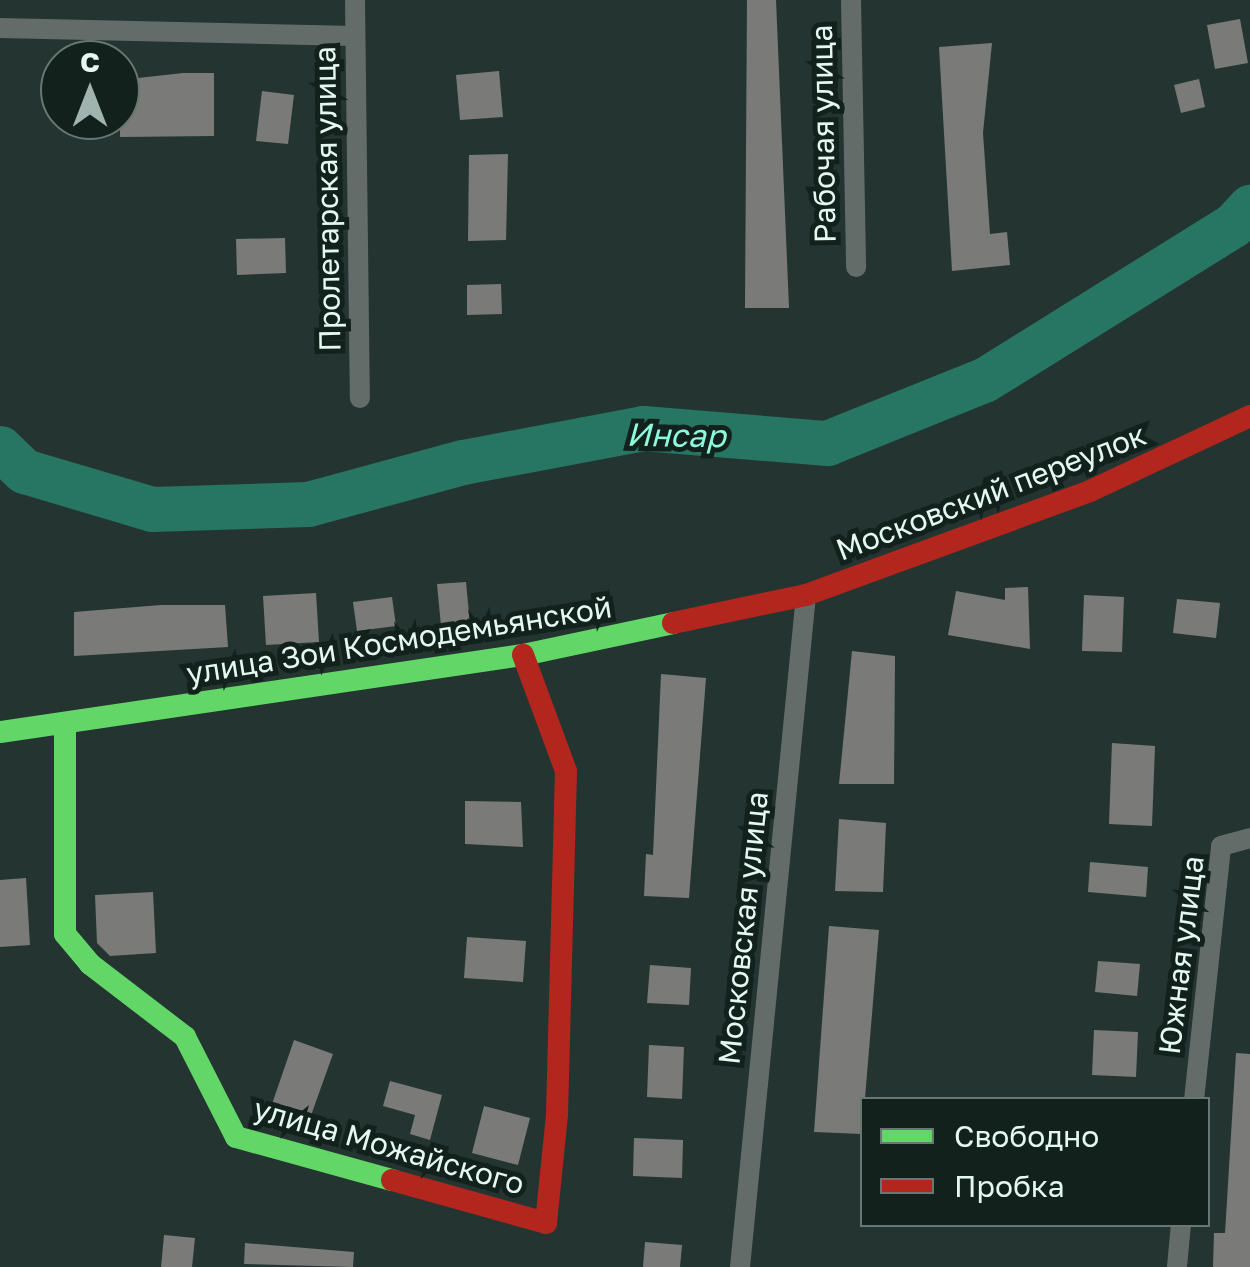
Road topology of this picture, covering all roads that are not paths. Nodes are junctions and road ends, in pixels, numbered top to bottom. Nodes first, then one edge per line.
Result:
1 (354, 0) edge
2 (851, 0) edge
3 (0, 28) edge
4 (354, 36) junction
5 (856, 266) dead end
6 (360, 398) dead end
7 (1250, 416) edge
8 (806, 596) junction
9 (524, 655) junction
10 (65, 724) junction
11 (0, 732) edge
12 (1250, 838) edge
13 (1194, 1097) edge
14 (1181, 1227) edge
15 (740, 1267) edge
16 (1176, 1267) edge

1 - 4 street, Пролетарская улица
2 - 5 street, Рабочая улица
3 - 4 street
4 - 6 street, Пролетарская улица
7 - 8 street, Московский переулок
8 - 9 street, улица Зои Космодемьянской
8 - 15 street, Московская улица
9 - 10 street, улица Зои Космодемьянской
9 - 10 street, улица Можайского
10 - 11 street, улица Зои Космодемьянской
12 - 13 street, Южная улица
14 - 16 street

